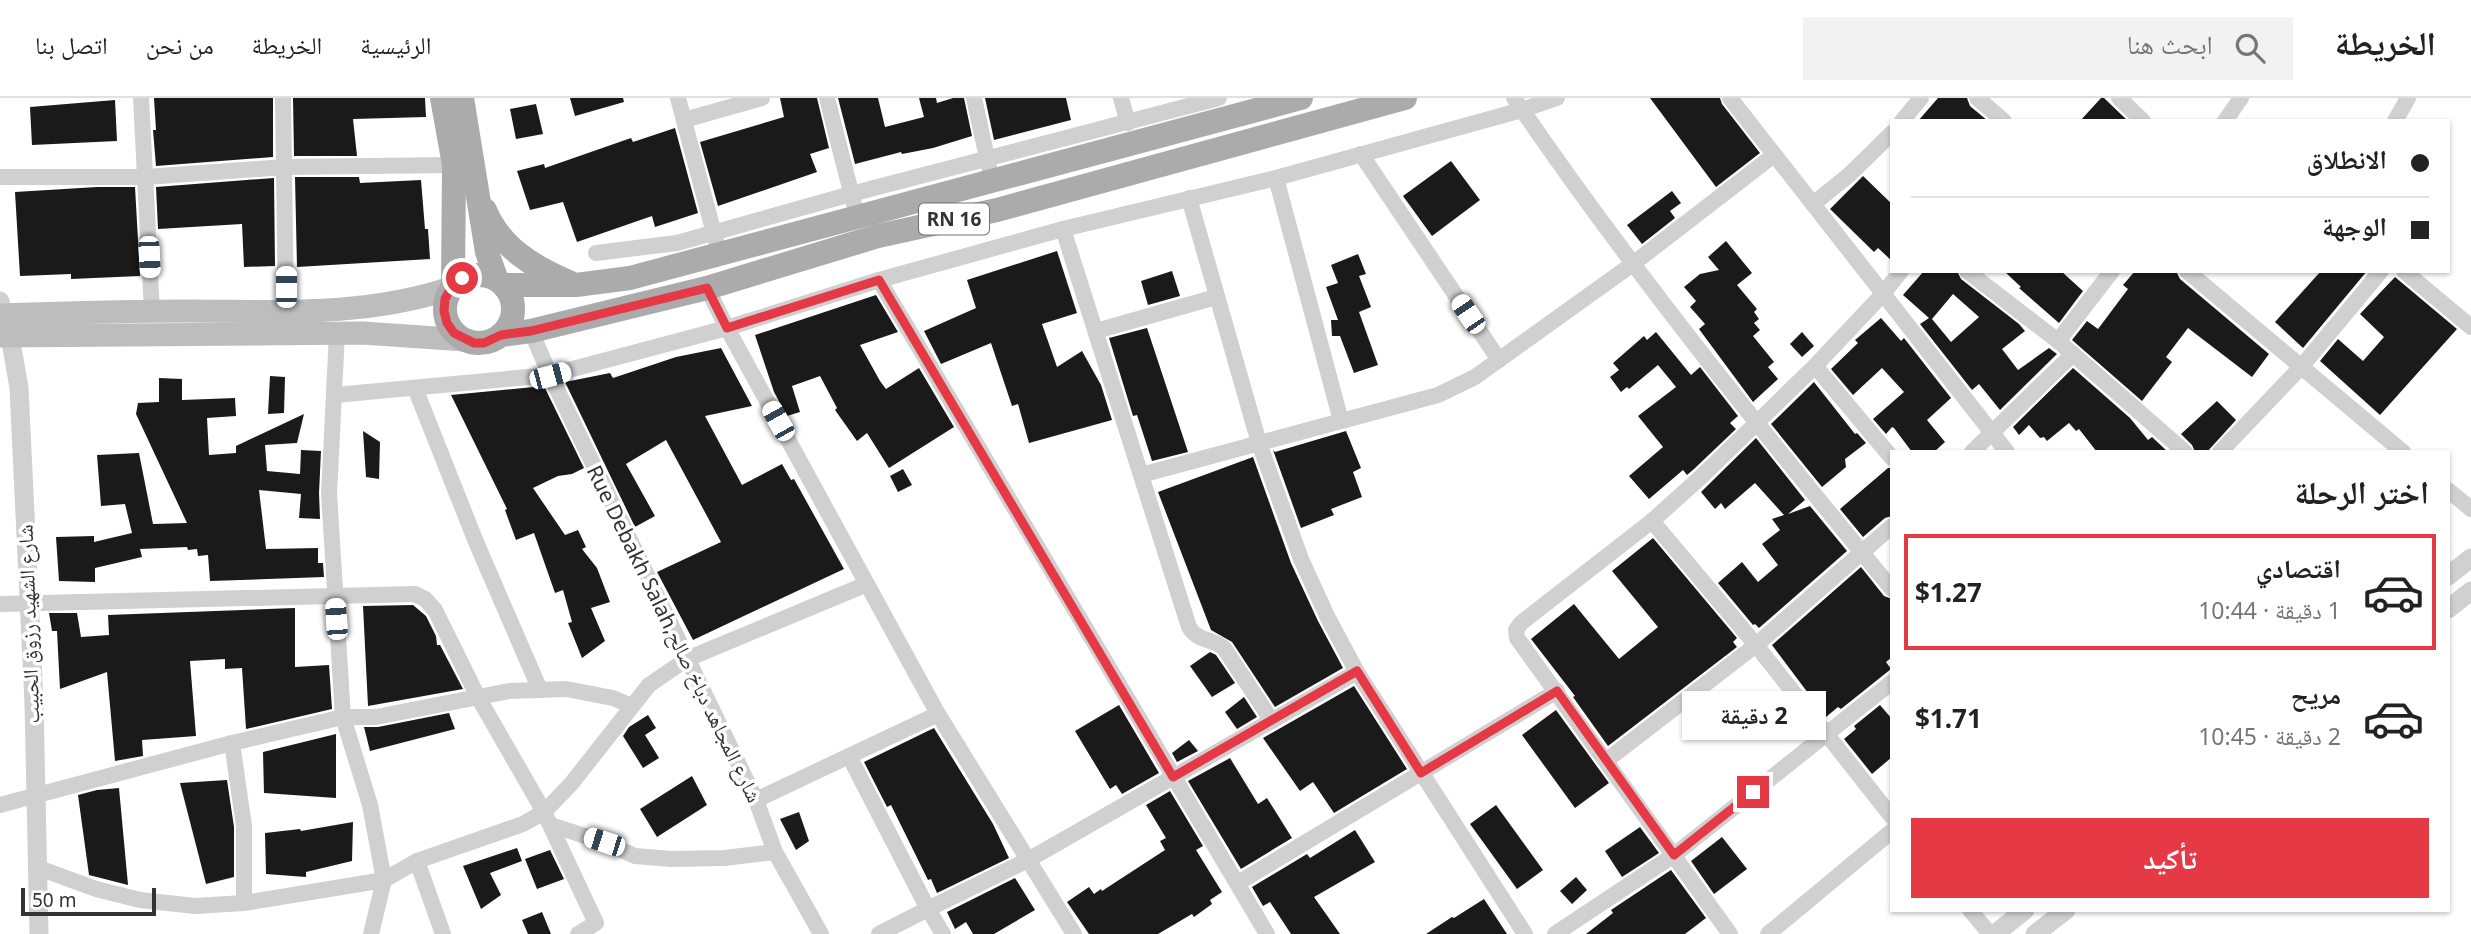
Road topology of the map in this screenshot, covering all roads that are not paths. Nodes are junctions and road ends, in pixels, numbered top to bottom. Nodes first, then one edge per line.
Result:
1 (141, 98) edge
2 (283, 98) edge
3 (442, 98) edge
4 (462, 98) edge
5 (678, 98) edge
6 (762, 98) edge
7 (827, 98) edge
8 (974, 98) edge
9 (1121, 98) edge
10 (1219, 98) edge
11 (1301, 98) edge
12 (1405, 98) edge
13 (1558, 98) edge
14 (1730, 98) edge
15 (1921, 98) edge
16 (1977, 98) edge
17 (2119, 98) edge
18 (2241, 98) edge
19 (2408, 98) edge
20 (1518, 104) edge
21 (1904, 119) edge
22 (2002, 119) edge
23 (2141, 119) edge
24 (2226, 119) edge
25 (2396, 119) edge
26 (684, 120) junction
27 (1128, 123) junction
28 (1890, 135) edge
29 (1361, 154) junction
30 (1774, 156) junction
31 (454, 165) junction
32 (285, 167) junction
33 (990, 169) junction
34 (0, 177) edge
35 (146, 177) junction
36 (1276, 178) junction
37 (477, 188) junction
38 (1189, 198) junction
39 (854, 205) junction
40 (1813, 205) junction
41 (1063, 229) junction
42 (716, 243) junction
43 (596, 253) dead end
44 (1634, 263) junction
45 (1898, 273) edge
46 (1970, 273) edge
47 (2110, 273) edge
48 (2188, 273) edge
49 (2379, 273) edge
50 (2406, 273) edge
51 (879, 280) junction
52 (500, 281) junction
53 (576, 285) junction
54 (452, 287) junction
55 (707, 288) junction
56 (1882, 295) junction
57 (1216, 297) junction
58 (152, 311) junction
59 (286, 311) junction
60 (3, 321) edge
61 (2471, 327) edge
62 (727, 328) junction
63 (531, 331) junction
64 (1096, 331) junction
65 (338, 333) junction
66 (501, 335) junction
67 (465, 340) junction
68 (2058, 341) junction
69 (2073, 354) junction
70 (1499, 360) junction
71 (1815, 366) junction
72 (2302, 366) junction
73 (550, 376) junction
74 (415, 388) junction
75 (335, 395) junction
76 (1341, 421) junction
77 (1758, 423) junction
78 (1992, 433) junction
79 (1259, 443) junction
80 (1974, 450) edge
81 (2005, 450) edge
82 (2183, 450) edge
83 (2222, 450) edge
84 (2401, 450) edge
85 (1890, 456) edge
86 (1141, 475) junction
87 (2450, 492) edge
88 (2471, 509) edge
89 (1653, 521) junction
90 (1890, 528) edge
91 (1862, 553) junction
92 (2471, 558) edge
93 (2450, 574) edge
94 (867, 584) junction
95 (1890, 587) edge
96 (2471, 591) edge
97 (335, 595) junction
98 (0, 604) edge
99 (29, 604) junction
100 (2450, 607) edge
101 (1756, 645) junction
102 (687, 659) junction
103 (1357, 671) junction
104 (1890, 683) edge
105 (540, 690) junction
106 (1557, 691) junction
107 (478, 696) junction
108 (632, 706) junction
109 (938, 713) junction
110 (343, 718) junction
111 (1272, 721) junction
112 (1826, 734) junction
113 (232, 743) junction
114 (849, 756) junction
115 (1606, 761) junction
116 (1421, 773) junction
117 (1173, 777) junction
118 (34, 794) junction
119 (756, 800) junction
120 (0, 805) edge
121 (1890, 814) edge
122 (548, 819) junction
123 (1890, 833) edge
124 (775, 852) junction
125 (1674, 855) junction
126 (1028, 860) junction
127 (417, 861) junction
128 (36, 867) junction
129 (384, 880) junction
130 (1238, 883) junction
131 (244, 903) junction
132 (928, 909) junction
133 (1972, 912) edge
134 (2022, 912) edge
135 (2063, 912) edge
136 (597, 929) edge
137 (39, 934) edge
138 (371, 934) edge
139 (443, 934) edge
140 (578, 934) edge
141 (821, 934) edge
142 (879, 934) edge
143 (943, 934) edge
144 (1074, 934) edge
145 (1267, 934) edge
146 (1525, 934) edge
147 (1555, 934) edge
148 (1730, 934) edge
149 (1768, 934) edge
150 (1993, 934) edge
151 (2035, 934) edge

1 - 35 street
2 - 32 street
3 - 31 main road
4 - 37 main road
5 - 26 street
6 - 26 street
7 - 39 street
8 - 33 street
9 - 27 street
10 - 27 street
11 - 33 main road, RN 16
12 - 55 main road, RN 16
13 - 20 street
14 - 30 street
15 - 21 street
16 - 22 street
17 - 23 street
18 - 24 street
19 - 25 street
20 - 29 street
20 - 44 street
26 - 42 street
27 - 33 street
28 - 40 street
29 - 36 street
29 - 70 street
30 - 40 street
30 - 44 street
31 - 32 street
31 - 54 main road
32 - 35 street
32 - 59 street
33 - 39 main road, RN 16
34 - 35 street
35 - 58 street
36 - 38 street
36 - 76 street
37 - 52 main road
37 - 53 main road
38 - 41 street
38 - 57 street
39 - 42 main road, RN 16
40 - 56 street
41 - 51 street
41 - 64 street
42 - 43 street
42 - 53 main road, RN 16
44 - 70 street
44 - 77 street
45 - 56 street
46 - 68 street
47 - 68 street
48 - 72 street
49 - 72 street
50 - 61 street
51 - 62 street
51 - 117 street
52 - 53 main road, RN 16
52 - 54 main road
52 - 66 main road
54 - 59 main road
54 - 67 main road
55 - 62 street
55 - 63 main road, RN 16
56 - 71 street
56 - 78 street
57 - 64 street
57 - 79 street
58 - 59 main road
58 - 60 main road
60 - 65 main road
60 - 99 street, شارع الشهيد رزوق الحبيب
62 - 73 street
62 - 94 street
63 - 66 main road, RN 16
63 - 73 street, Rue Debakh Salah,شارع المجاهد دباخ صالح
64 - 86 street
65 - 67 main road
65 - 75 street
66 - 67 main road
68 - 69 street
69 - 78 street
69 - 82 street
70 - 76 street
71 - 77 street
71 - 85 street
72 - 83 street
72 - 84 street
73 - 74 street
73 - 102 street, Rue Debakh Salah,شارع المجاهد دباخ صالح
74 - 75 street
74 - 105 street
75 - 97 street
76 - 79 street
77 - 89 street
77 - 91 street
78 - 80 street
78 - 81 street
79 - 86 street
79 - 103 street
86 - 111 street
87 - 88 street
89 - 101 street
89 - 106 street
90 - 91 street
91 - 95 street
91 - 101 street
92 - 93 street
94 - 102 street
94 - 109 street
96 - 100 street
97 - 99 street
97 - 107 street
97 - 110 street
98 - 99 street
99 - 118 street, شارع الشهيد رزوق الحبيب
101 - 112 street
101 - 115 street
102 - 108 street
102 - 119 street, Rue Debakh Salah,شارع المجاهد دباخ صالح
103 - 111 street
103 - 116 street
104 - 112 street
105 - 107 street
105 - 108 street
106 - 115 street
106 - 116 street
107 - 110 street
107 - 122 street
108 - 122 street
109 - 114 street
109 - 126 street
110 - 113 street
110 - 129 street
111 - 117 street
112 - 121 street
112 - 125 street
113 - 118 street
113 - 131 street
114 - 119 street
114 - 132 street
115 - 125 street
116 - 130 street
116 - 146 street
117 - 126 street
117 - 130 street
118 - 120 street
118 - 128 street, شارع الشهيد رزوق الحبيب
119 - 124 street, Rue Debakh Salah,شارع المجاهد دباخ صالح
122 - 124 street
122 - 127 street
122 - 136 street
123 - 149 street
124 - 141 street, Rue Debakh Salah,شارع المجاهد دباخ صالح
125 - 147 street
125 - 148 street
126 - 132 street
126 - 144 street
127 - 129 street
127 - 139 street
128 - 131 street
128 - 137 street, شارع الشهيد رزوق الحبيب
129 - 131 street
129 - 138 street
130 - 145 street
132 - 142 street
132 - 143 street
133 - 150 street
134 - 150 street
135 - 151 street
136 - 140 street

